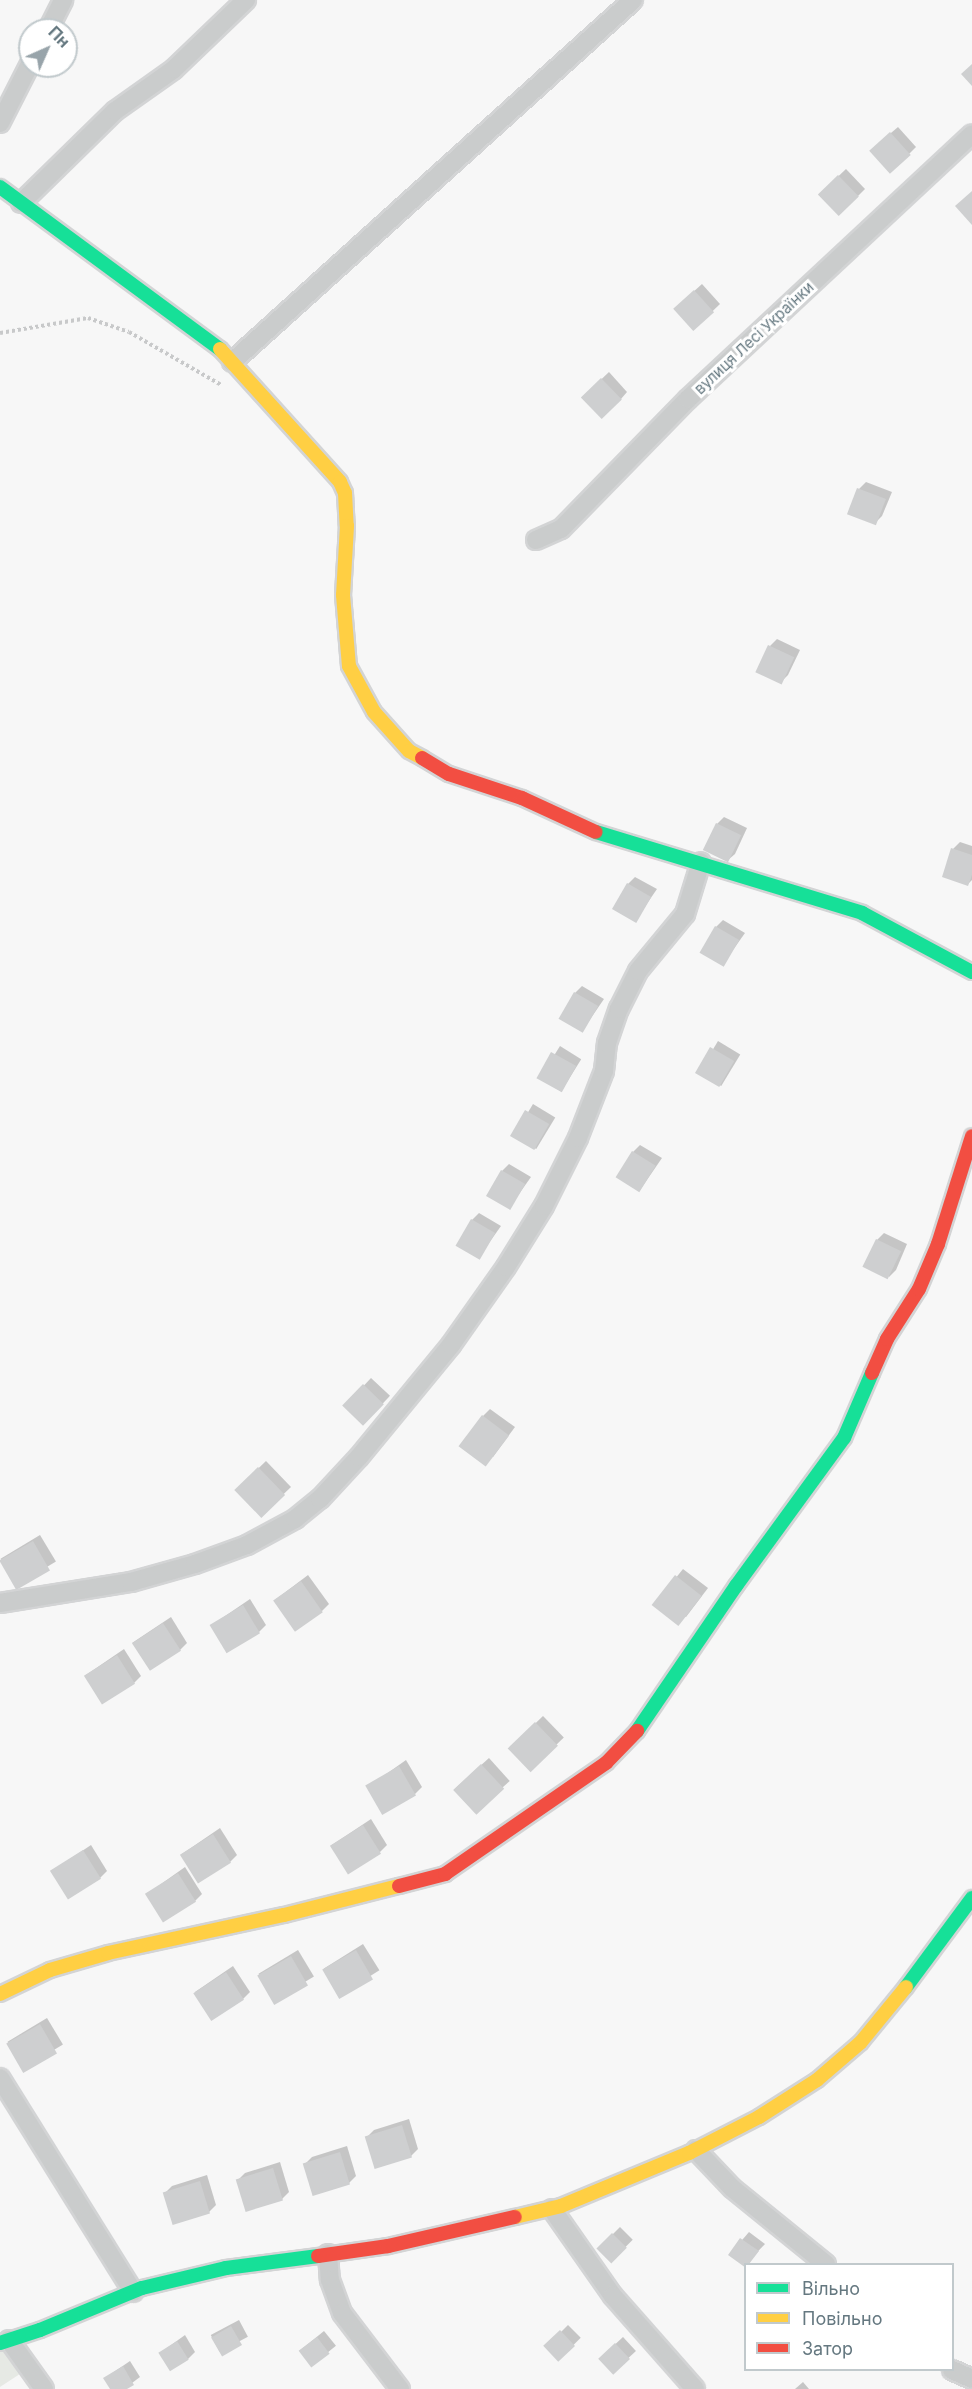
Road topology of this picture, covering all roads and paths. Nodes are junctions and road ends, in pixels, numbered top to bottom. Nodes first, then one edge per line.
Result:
1 (63, 0) edge
2 (246, 0) edge
3 (633, 0) edge
4 (54, 18) edge
5 (23, 78) edge
6 (0, 123) edge
7 (972, 134) edge
8 (0, 187) edge
9 (21, 203) junction
10 (0, 333) edge
11 (232, 362) junction
12 (223, 386) dead end
13 (536, 540) dead end
14 (701, 862) junction
15 (972, 972) edge
16 (972, 1136) edge
17 (0, 1603) edge
18 (972, 1898) edge
19 (0, 1994) edge
20 (0, 2078) edge
21 (696, 2150) junction
22 (552, 2209) junction
23 (328, 2254) junction
24 (824, 2263) edge
25 (133, 2292) junction
26 (4, 2342) edge
27 (954, 2371) edge
28 (972, 2379) edge
29 (44, 2389) edge
30 (400, 2389) edge
31 (695, 2389) edge

1 - 4 street
2 - 9 street
3 - 11 street
5 - 6 street
7 - 13 street, вулиця Лесі Українки
8 - 9 street
9 - 11 street
10 - 12 path
11 - 14 street
14 - 15 street
14 - 17 street
16 - 19 street
18 - 21 street
20 - 25 street
21 - 22 street
21 - 24 street
22 - 23 street
22 - 31 street
23 - 25 street
23 - 30 street
25 - 26 street
26 - 29 street
27 - 28 street

